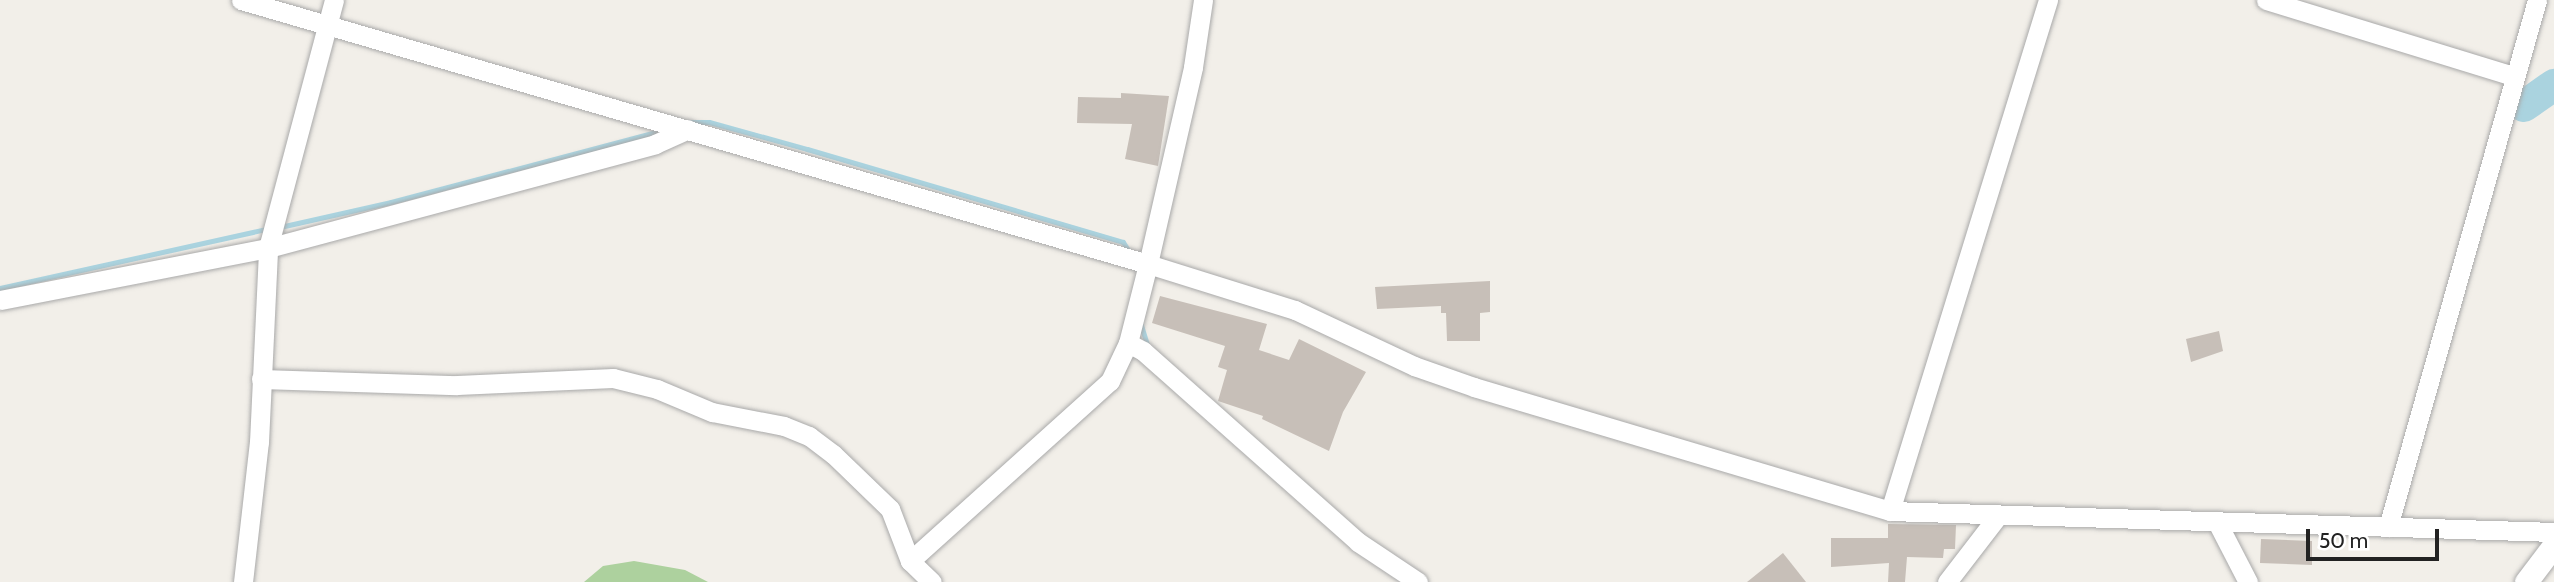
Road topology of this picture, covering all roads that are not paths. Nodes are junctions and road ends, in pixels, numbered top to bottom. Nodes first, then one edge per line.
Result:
1 (241, 0) edge
2 (334, 0) edge
3 (1203, 0) edge
4 (2048, 0) edge
5 (2266, 0) edge
6 (2538, 0) edge
7 (326, 25) junction
8 (2513, 76) junction
9 (688, 129) junction
10 (268, 248) junction
11 (1148, 264) junction
12 (0, 300) edge
13 (1128, 343) junction
14 (261, 379) junction
15 (1889, 511) junction
16 (1997, 517) junction
17 (2217, 522) junction
18 (2388, 527) junction
19 (2554, 532) edge
20 (2554, 545) edge
21 (910, 561) junction
22 (243, 582) edge
23 (932, 582) edge
24 (1418, 582) edge
25 (1947, 582) edge
26 (2248, 582) edge
27 (2526, 582) edge

1 - 7 street
2 - 7 street
3 - 11 street
4 - 15 street
5 - 8 street
6 - 8 street
7 - 9 street
7 - 10 street
8 - 18 street
9 - 10 street
9 - 11 street
10 - 12 street
10 - 14 street
11 - 13 street
11 - 15 street
13 - 21 street
13 - 24 street
14 - 21 street
14 - 22 street
15 - 16 street
16 - 17 street
16 - 25 street
17 - 18 street
17 - 26 street
18 - 19 street
20 - 27 street
21 - 23 street

